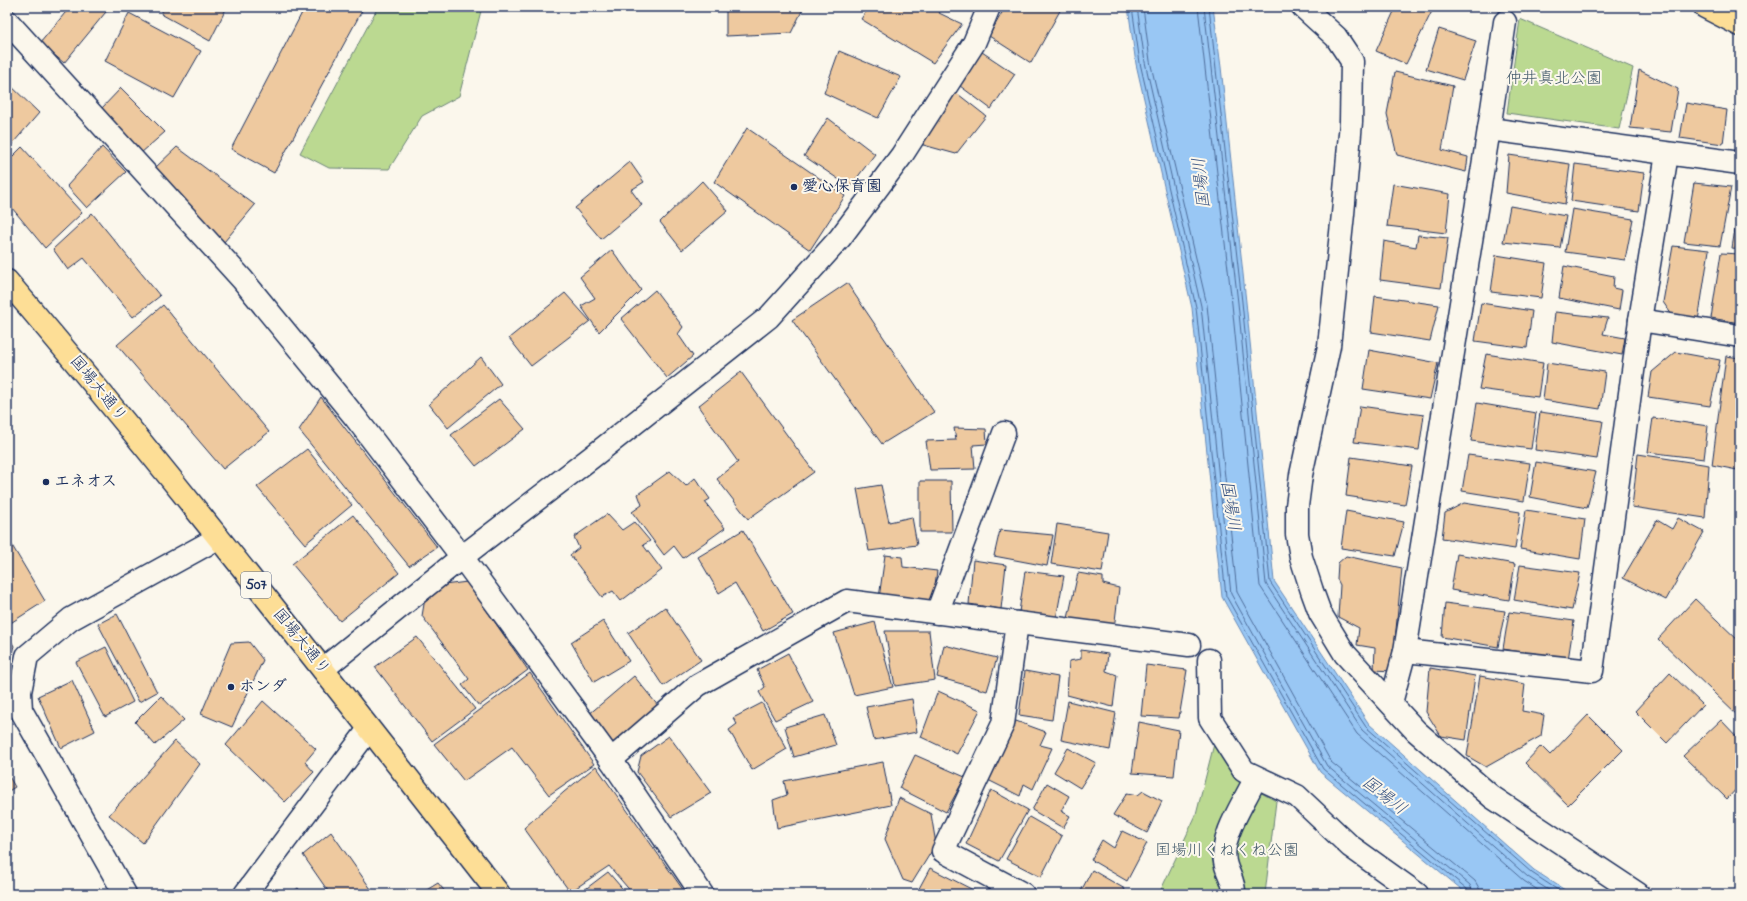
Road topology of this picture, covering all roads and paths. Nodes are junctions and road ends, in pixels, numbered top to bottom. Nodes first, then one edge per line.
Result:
1 (989, 7) edge
2 (1302, 7) edge
3 (1705, 7) edge
4 (7, 22) edge
5 (1506, 22) dead end
6 (1740, 25) edge
7 (1489, 130) junction
8 (1667, 154) junction
9 (1737, 159) edge
10 (7, 281) edge
11 (1640, 320) junction
12 (1740, 336) edge
13 (1004, 433) dead end
14 (218, 538) junction
15 (462, 557) junction
16 (937, 613) junction
17 (1017, 623) junction
18 (1189, 646) dead end
19 (1405, 651) junction
20 (1209, 660) dead end
21 (322, 669) junction
22 (13, 695) edge
23 (1391, 703) junction
24 (369, 729) junction
25 (611, 760) junction
26 (1251, 788) dead end
27 (125, 894) edge
28 (245, 894) edge
29 (499, 894) edge
30 (702, 894) edge
31 (1022, 894) edge
32 (1234, 894) edge
33 (1417, 894) edge
34 (1638, 894) edge

1 - 15 street
2 - 23 street
3 - 6 highway
4 - 15 street
5 - 7 street
7 - 8 street
7 - 19 street
8 - 9 street
8 - 11 street
10 - 14 highway, 国場大通り / 507
11 - 12 street
11 - 19 street
13 - 16 street
14 - 21 highway, 国場大通り / 507
14 - 22 street
15 - 21 street
15 - 25 street
16 - 17 street
16 - 25 street
17 - 18 street
17 - 31 street
19 - 23 street
20 - 33 street
21 - 24 highway, 国場大通り / 507
22 - 27 street
23 - 34 street
24 - 28 street
24 - 29 highway, 国場大通り / 507
25 - 30 street
26 - 32 street

